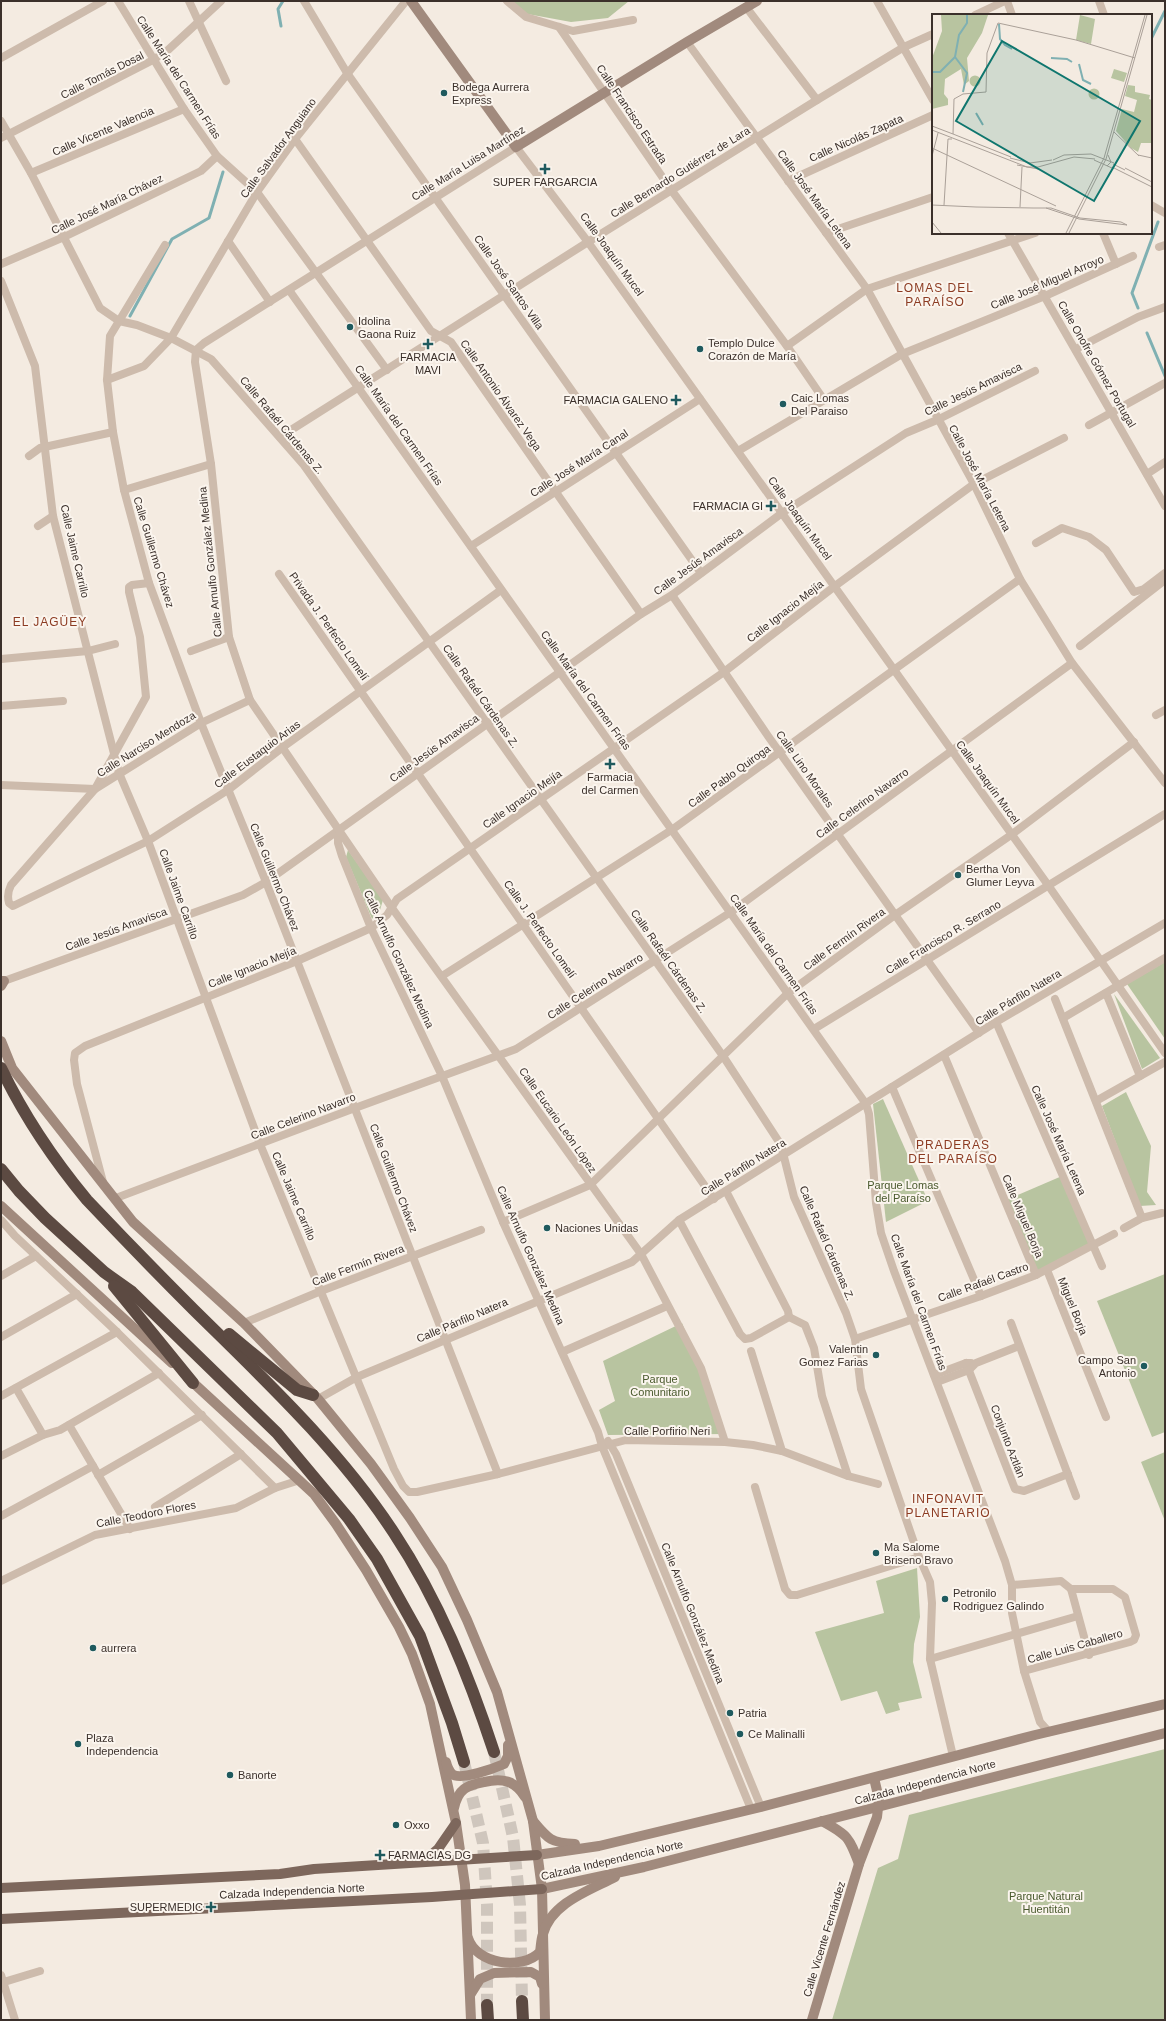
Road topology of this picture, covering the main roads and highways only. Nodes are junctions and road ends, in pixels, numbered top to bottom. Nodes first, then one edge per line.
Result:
1 (1, 1068) edge
2 (1, 1169) edge
3 (104, 1272) junction
4 (194, 1310) junction
5 (193, 1383) road end
6 (315, 1397) road end
7 (494, 1752) tunnel mouth
8 (464, 1762) tunnel mouth
9 (456, 1823) road end
10 (537, 1855) road end
11 (422, 1862) junction
12 (1, 1888) edge
13 (542, 1889) road end
14 (1, 1919) edge
15 (522, 2002) tunnel mouth
16 (487, 2005) tunnel mouth
17 (488, 2020) edge
18 (523, 2020) edge

1 - 4 highway
2 - 3 highway
3 - 5 highway
3 - 8 highway
4 - 6 highway
4 - 7 highway
9 - 11 main road
10 - 11 main road, Calzada Independencia Norte
11 - 12 main road, Calzada Independencia Norte
13 - 14 main road, Calzada Independencia Norte
15 - 18 highway
16 - 17 highway

